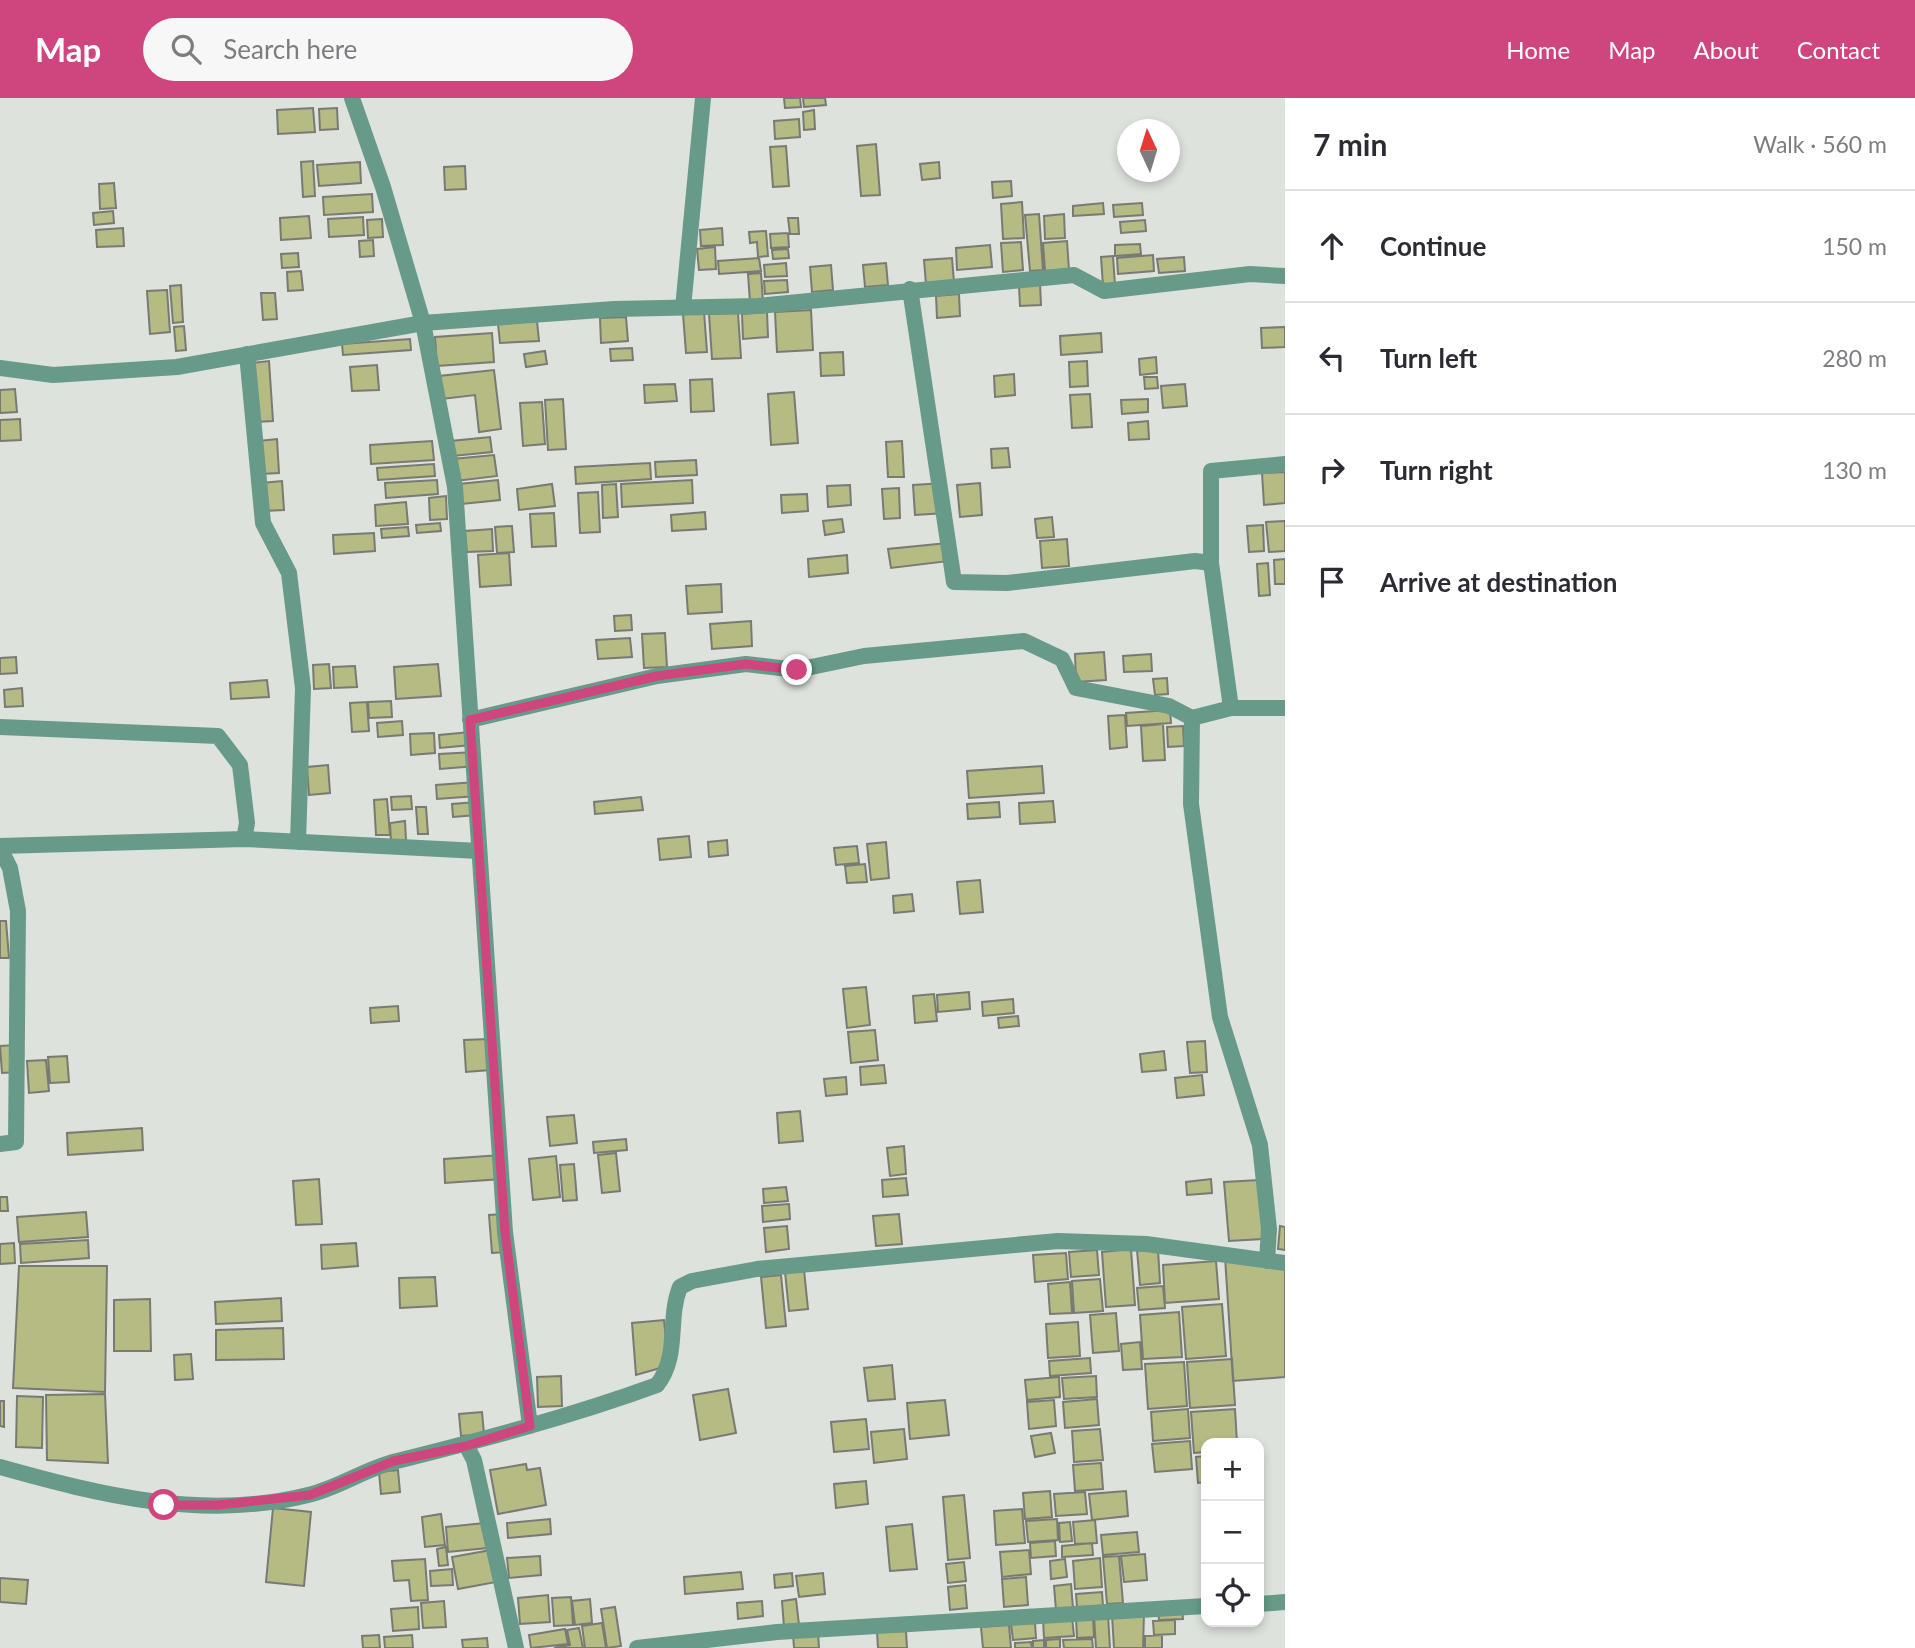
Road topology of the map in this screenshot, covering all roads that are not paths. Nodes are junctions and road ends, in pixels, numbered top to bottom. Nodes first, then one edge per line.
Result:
1 (352, 98) edge
2 (703, 98) edge
3 (1285, 276) edge
4 (910, 289) junction
5 (683, 308) junction
6 (423, 323) junction
7 (247, 354) junction
8 (0, 368) edge
9 (1285, 464) edge
10 (1211, 563) junction
11 (1231, 708) junction
12 (1285, 708) edge
13 (1192, 718) junction
14 (470, 720) junction
15 (0, 727) edge
16 (244, 839) junction
17 (298, 842) junction
18 (0, 847) edge
19 (479, 851) junction
20 (0, 1144) edge
21 (1267, 1261) junction
22 (1285, 1263) edge
23 (530, 1426) junction
24 (466, 1446) junction
25 (0, 1467) edge
26 (1285, 1602) edge
27 (1264, 1604) edge
28 (1201, 1606) edge
29 (516, 1648) edge
30 (637, 1648) edge

1 - 6 street
2 - 5 street
3 - 4 street
4 - 5 street
4 - 10 street
5 - 6 street
6 - 7 street
6 - 14 street
7 - 8 street
7 - 17 street
9 - 10 street
10 - 11 street
11 - 12 street
11 - 13 street
13 - 14 street
13 - 21 street
14 - 19 street
15 - 16 street
16 - 17 street
16 - 18 street
17 - 19 street
18 - 20 street
19 - 23 street
21 - 22 street
21 - 23 street
23 - 24 street
24 - 25 street
24 - 29 street
26 - 27 street
28 - 30 street

